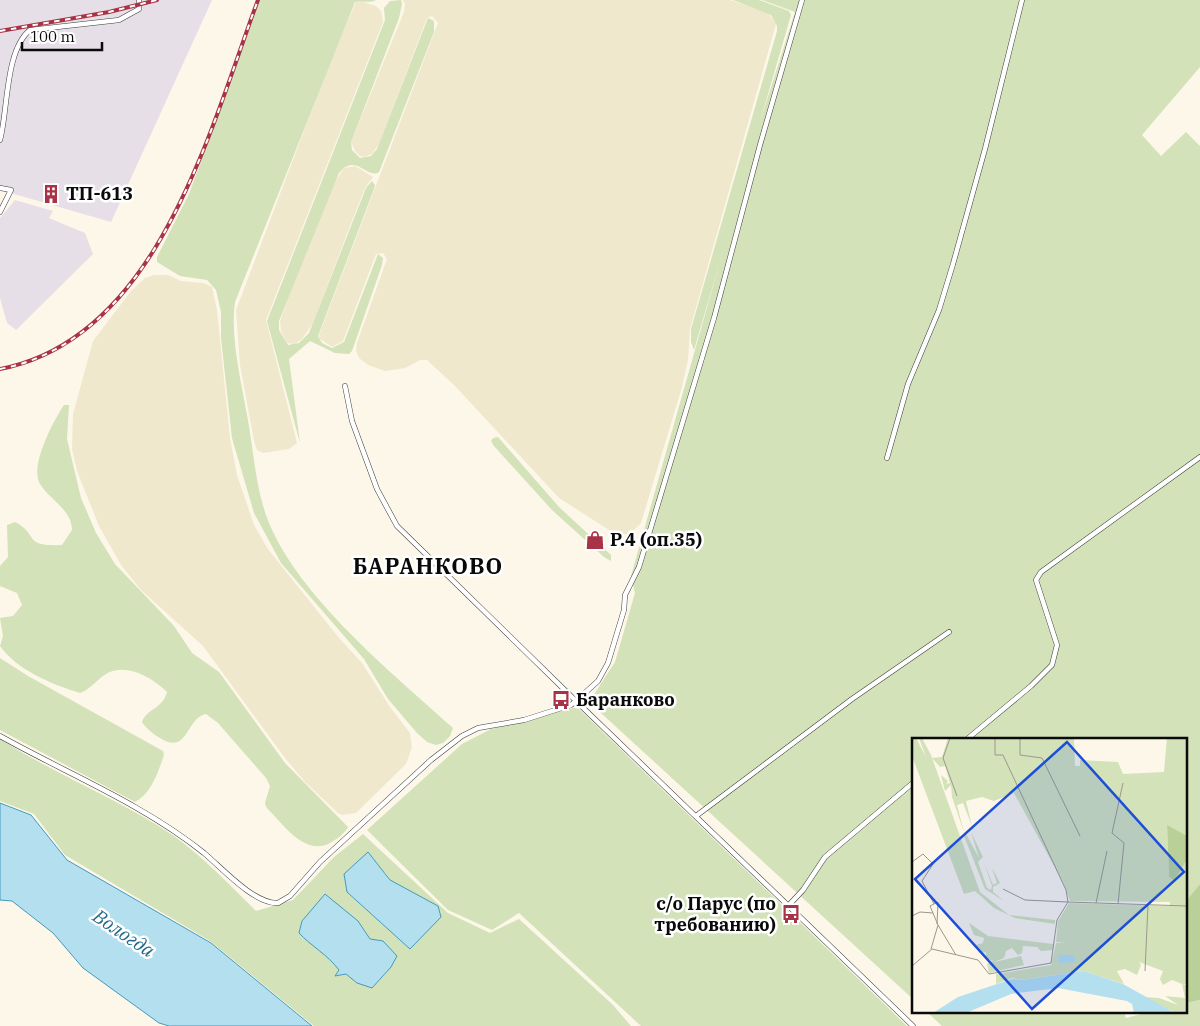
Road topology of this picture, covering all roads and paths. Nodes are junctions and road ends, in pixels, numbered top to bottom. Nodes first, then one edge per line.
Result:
1 (139, 0) edge
2 (802, 0) edge
3 (1022, 0) edge
4 (0, 140) edge
5 (0, 188) edge
6 (0, 212) edge
7 (345, 386) dead end
8 (1200, 457) edge
9 (887, 458) dead end
10 (949, 632) dead end
11 (576, 701) junction
12 (0, 736) edge
13 (968, 738) edge
14 (912, 784) edge
15 (696, 816) junction
16 (789, 905) junction
17 (913, 1026) edge

1 - 4 street
2 - 11 street
3 - 9 street
5 - 6 street
7 - 11 street
8 - 13 street
10 - 15 street
11 - 12 street
11 - 15 street
14 - 16 street
15 - 16 street
16 - 17 street

